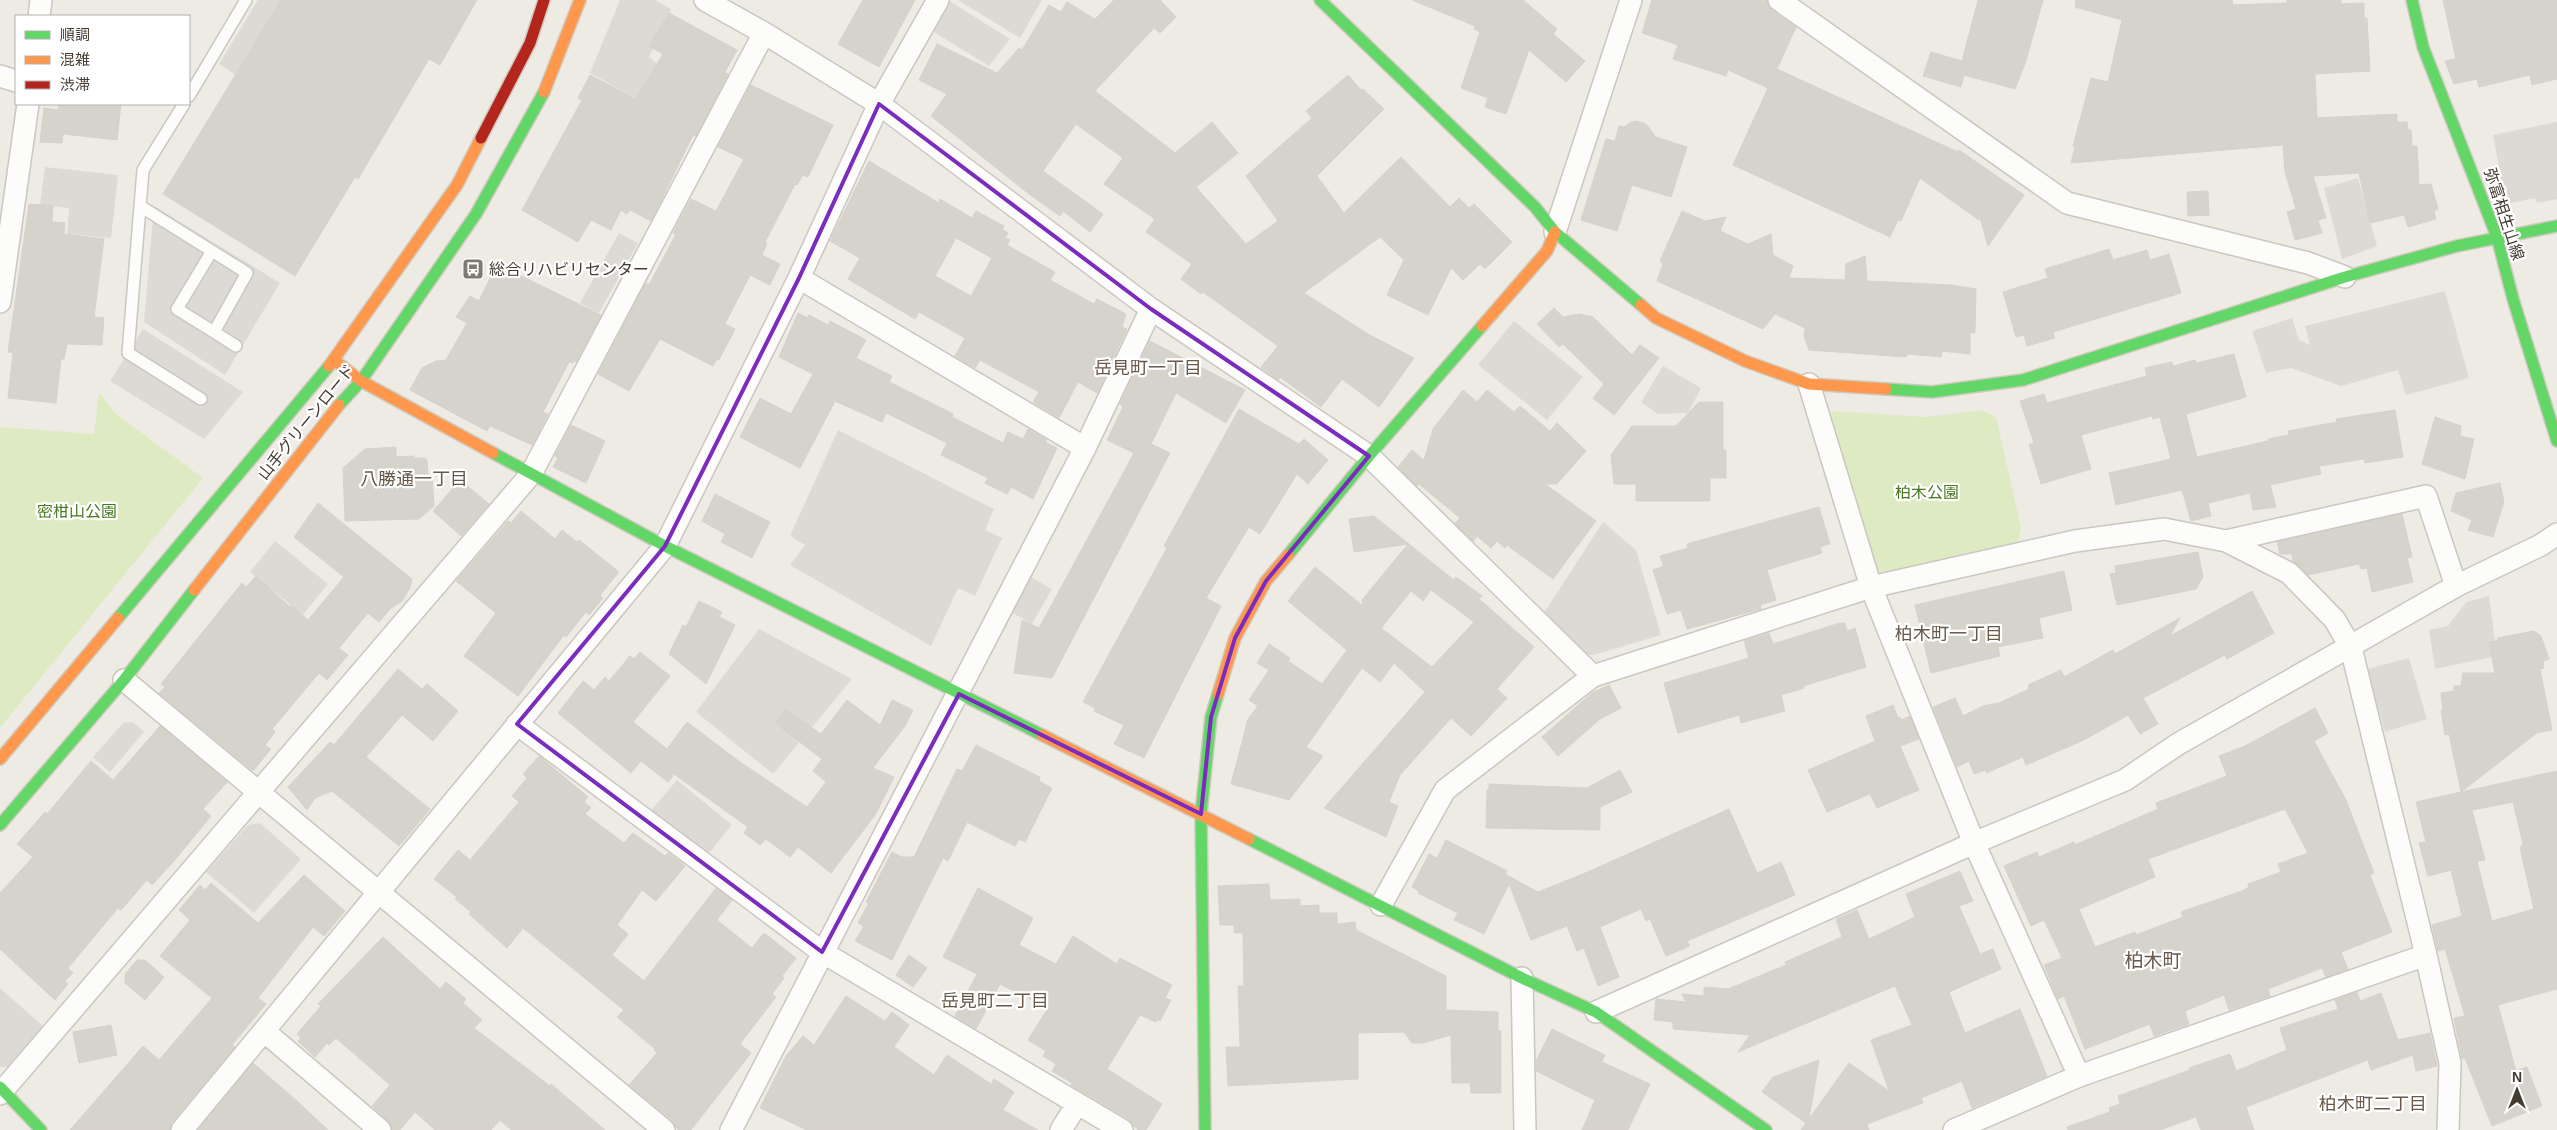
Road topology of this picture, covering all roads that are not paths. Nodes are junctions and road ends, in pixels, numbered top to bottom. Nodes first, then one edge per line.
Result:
1 (41, 0) edge
2 (246, 0) edge
3 (544, 0) edge
4 (580, 0) edge
5 (705, 0) edge
6 (938, 0) edge
7 (1320, 0) edge
8 (1631, 0) edge
9 (1780, 0) edge
10 (2412, 0) edge
11 (39, 15) edge
12 (764, 33) junction
13 (0, 76) edge
14 (15, 81) edge
15 (190, 94) edge
16 (879, 104) junction
17 (28, 105) edge
18 (183, 105) edge
19 (140, 206) junction
20 (2557, 226) edge
21 (1555, 232) junction
22 (2498, 237) junction
23 (212, 252) junction
24 (2345, 277) junction
25 (799, 278) junction
26 (0, 302) edge
27 (1151, 309) junction
28 (214, 332) junction
29 (236, 346) dead end
30 (334, 360) junction
31 (361, 380) junction
32 (1808, 384) junction
33 (200, 399) dead end
34 (2556, 434) edge
35 (1085, 448) junction
36 (1369, 456) junction
37 (530, 474) junction
38 (2557, 534) edge
39 (2226, 541) junction
40 (665, 546) junction
41 (2456, 586) junction
42 (1871, 587) junction
43 (2351, 648) junction
44 (1594, 676) junction
45 (124, 680) junction
46 (959, 694) junction
47 (517, 724) junction
48 (0, 759) edge
49 (259, 792) junction
50 (1201, 814) junction
51 (0, 826) edge
52 (1974, 843) junction
53 (379, 892) junction
54 (1381, 905) junction
55 (822, 952) junction
56 (2426, 955) junction
57 (1522, 978) junction
58 (1596, 1012) junction
59 (264, 1031) junction
60 (2079, 1076) junction
61 (1, 1090) edge
62 (1077, 1104) junction
63 (41, 1130) edge
64 (182, 1130) edge
65 (380, 1130) edge
66 (664, 1130) edge
67 (731, 1130) edge
68 (1061, 1130) edge
69 (1122, 1130) edge
70 (1205, 1130) edge
71 (1524, 1130) edge
72 (1766, 1130) edge
73 (1954, 1130) edge
74 (2448, 1130) edge

1 - 11 street
2 - 15 lane
3 - 30 street, 山手グリーンロード
4 - 31 street, 山手グリーンロード
5 - 12 street
6 - 16 street
7 - 21 street
8 - 21 street
9 - 24 street
10 - 22 street, 弥富相生山線
12 - 16 street
12 - 37 street
13 - 14 street
16 - 25 street
16 - 27 street
17 - 26 street
18 - 19 lane
19 - 23 lane
19 - 33 lane
20 - 22 street
21 - 32 street
21 - 36 street
22 - 24 street
22 - 34 street, 弥富相生山線
23 - 28 lane
23 - 28 lane
24 - 32 street
25 - 35 street
25 - 40 street
27 - 35 street
27 - 36 street
28 - 29 lane
30 - 31 street
30 - 48 street, 山手グリーンロード
31 - 37 street
31 - 45 street, 山手グリーンロード
32 - 42 street
35 - 46 street
36 - 44 street
36 - 50 street
37 - 40 street
37 - 49 street
38 - 41 street
39 - 41 street
39 - 42 street
39 - 43 street
40 - 46 street
40 - 47 street
41 - 43 street
42 - 44 street
42 - 52 street
43 - 52 street
43 - 56 street
44 - 54 street
45 - 49 street
45 - 51 street, 山手グリーンロード
46 - 50 street
46 - 55 street
47 - 53 street
47 - 55 street
49 - 53 street
49 - 61 street
50 - 54 street
50 - 70 street
52 - 58 street
52 - 60 street
53 - 59 street
53 - 66 street
54 - 57 street
55 - 62 street
55 - 67 street
56 - 60 street
56 - 74 street
57 - 58 street
57 - 71 street
58 - 72 street
59 - 64 street
59 - 65 street
60 - 73 street
61 - 63 street
62 - 68 street
62 - 69 street

